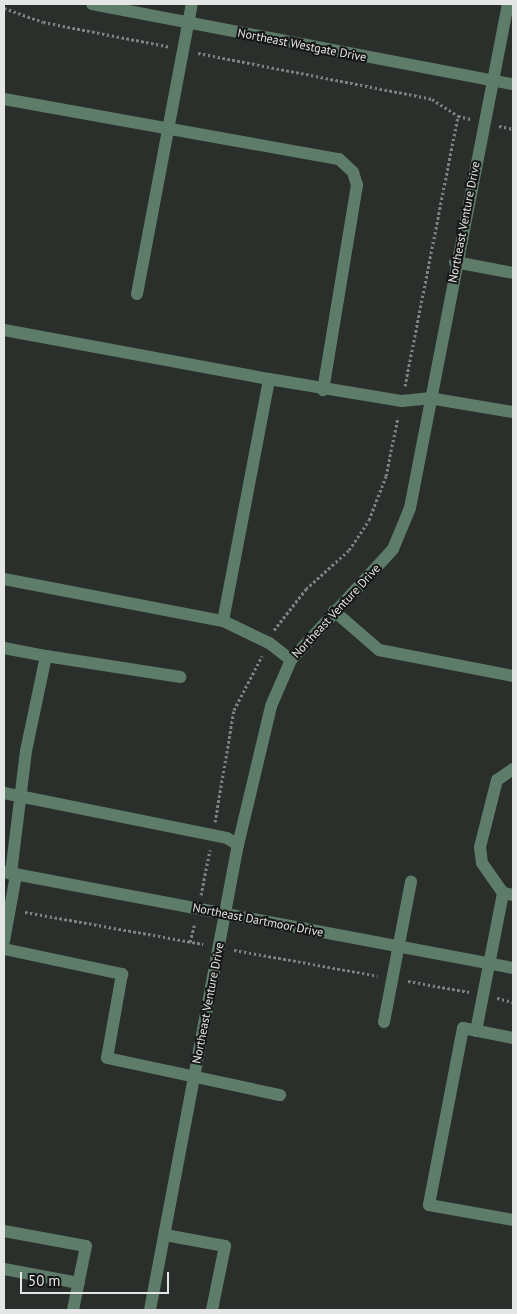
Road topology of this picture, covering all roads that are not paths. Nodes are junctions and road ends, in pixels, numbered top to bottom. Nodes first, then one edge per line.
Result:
1 (92, 4) edge
2 (192, 4) edge
3 (508, 4) edge
4 (188, 22) junction
5 (493, 80) junction
6 (513, 84) edge
7 (4, 99) edge
8 (168, 128) junction
9 (455, 262) junction
10 (513, 273) edge
11 (137, 294) dead end
12 (4, 330) edge
13 (269, 379) junction
14 (323, 390) junction
15 (429, 398) junction
16 (513, 412) edge
17 (4, 579) edge
18 (334, 612) junction
19 (223, 621) junction
20 (4, 648) edge
21 (46, 656) junction
22 (291, 660) junction
23 (513, 676) edge
24 (180, 678) dead end
25 (513, 769) edge
26 (4, 793) edge
27 (20, 796) junction
28 (238, 845) junction
29 (10, 874) edge
30 (411, 882) dead end
31 (508, 894) edge
32 (225, 914) junction
33 (4, 941) edge
34 (399, 947) junction
35 (4, 949) edge
36 (489, 964) junction
37 (513, 968) edge
38 (384, 1022) dead end
39 (476, 1030) junction
40 (513, 1038) edge
41 (194, 1077) junction
42 (280, 1094) dead end
43 (513, 1220) edge
44 (4, 1231) edge
45 (165, 1235) junction
46 (4, 1269) edge
47 (79, 1283) junction
48 (73, 1310) edge
49 (150, 1310) edge
50 (212, 1310) edge

1 - 4 street, Northeast Westgate Drive
2 - 4 street
3 - 5 street, Northeast Venture Drive
4 - 5 street, Northeast Westgate Drive
4 - 8 street
5 - 6 street, Northeast Westgate Drive
5 - 9 street, Northeast Venture Drive
7 - 8 street
8 - 11 street
8 - 14 street
9 - 10 street
9 - 15 street, Northeast Venture Drive
12 - 13 street
13 - 14 street
13 - 19 street
14 - 15 street
15 - 16 street
15 - 18 street, Northeast Venture Drive
17 - 19 street
18 - 22 street, Northeast Venture Drive
18 - 23 street
19 - 22 street
20 - 21 street
21 - 24 street
21 - 27 street
22 - 28 street, Northeast Venture Drive
25 - 31 street
26 - 27 street
27 - 28 street
27 - 29 street
28 - 32 street, Northeast Venture Drive
29 - 32 street, Northeast Dartmoor Drive
29 - 33 street
30 - 34 street
31 - 36 street
32 - 34 street, Northeast Dartmoor Drive
32 - 41 street, Northeast Venture Drive
34 - 36 street, Northeast Dartmoor Drive
34 - 38 street
35 - 41 street
36 - 37 street, Northeast Dartmoor Drive
36 - 39 street
39 - 40 street
39 - 43 street
41 - 42 street
41 - 45 street, Northeast Venture Drive
44 - 47 street
45 - 49 street, Northeast Venture Drive
45 - 50 street
46 - 47 street
47 - 48 street

